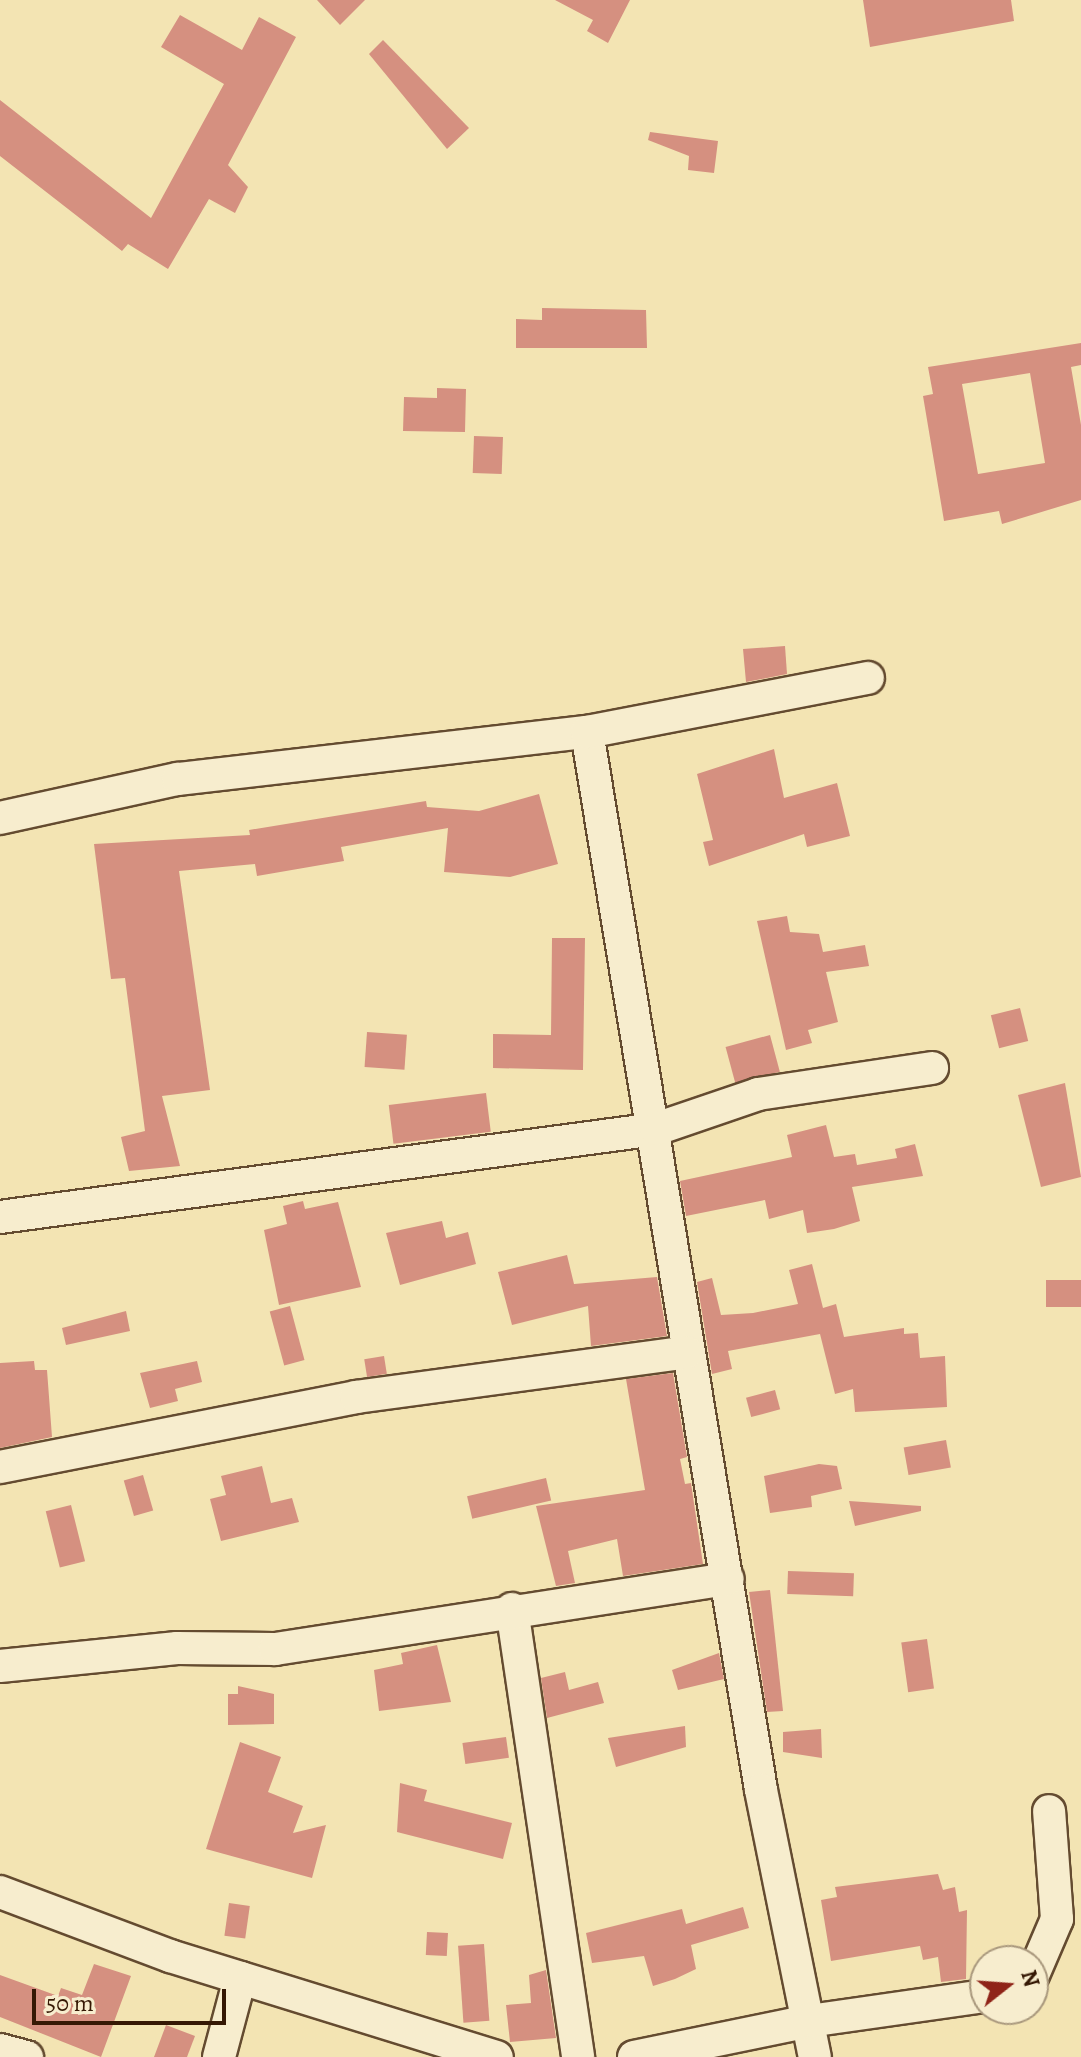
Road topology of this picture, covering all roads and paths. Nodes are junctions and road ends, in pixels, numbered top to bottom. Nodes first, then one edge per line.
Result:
1 (868, 678) dead end
2 (587, 732) junction
3 (0, 818) edge
4 (932, 1068) dead end
5 (656, 1129) junction
6 (0, 1217) edge
7 (687, 1352) junction
8 (0, 1467) edge
9 (728, 1579) junction
10 (512, 1609) junction
11 (0, 1666) edge
12 (1049, 1811) dead end
13 (0, 1892) edge
14 (1046, 1945) edge
15 (240, 1978) junction
16 (969, 1998) edge
17 (809, 2021) junction
18 (0, 2050) edge
19 (27, 2057) edge
20 (219, 2057) edge
21 (497, 2057) edge
22 (578, 2057) edge
23 (634, 2057) edge
24 (815, 2057) edge

1 - 2 street
2 - 3 street
2 - 5 street
4 - 5 street
5 - 6 street
5 - 7 street
7 - 8 street
7 - 9 street
9 - 10 street
9 - 17 street
10 - 11 street
10 - 22 street
12 - 14 street
13 - 15 street
15 - 20 street
15 - 21 street
16 - 17 street
17 - 23 street
17 - 24 street
18 - 19 street

